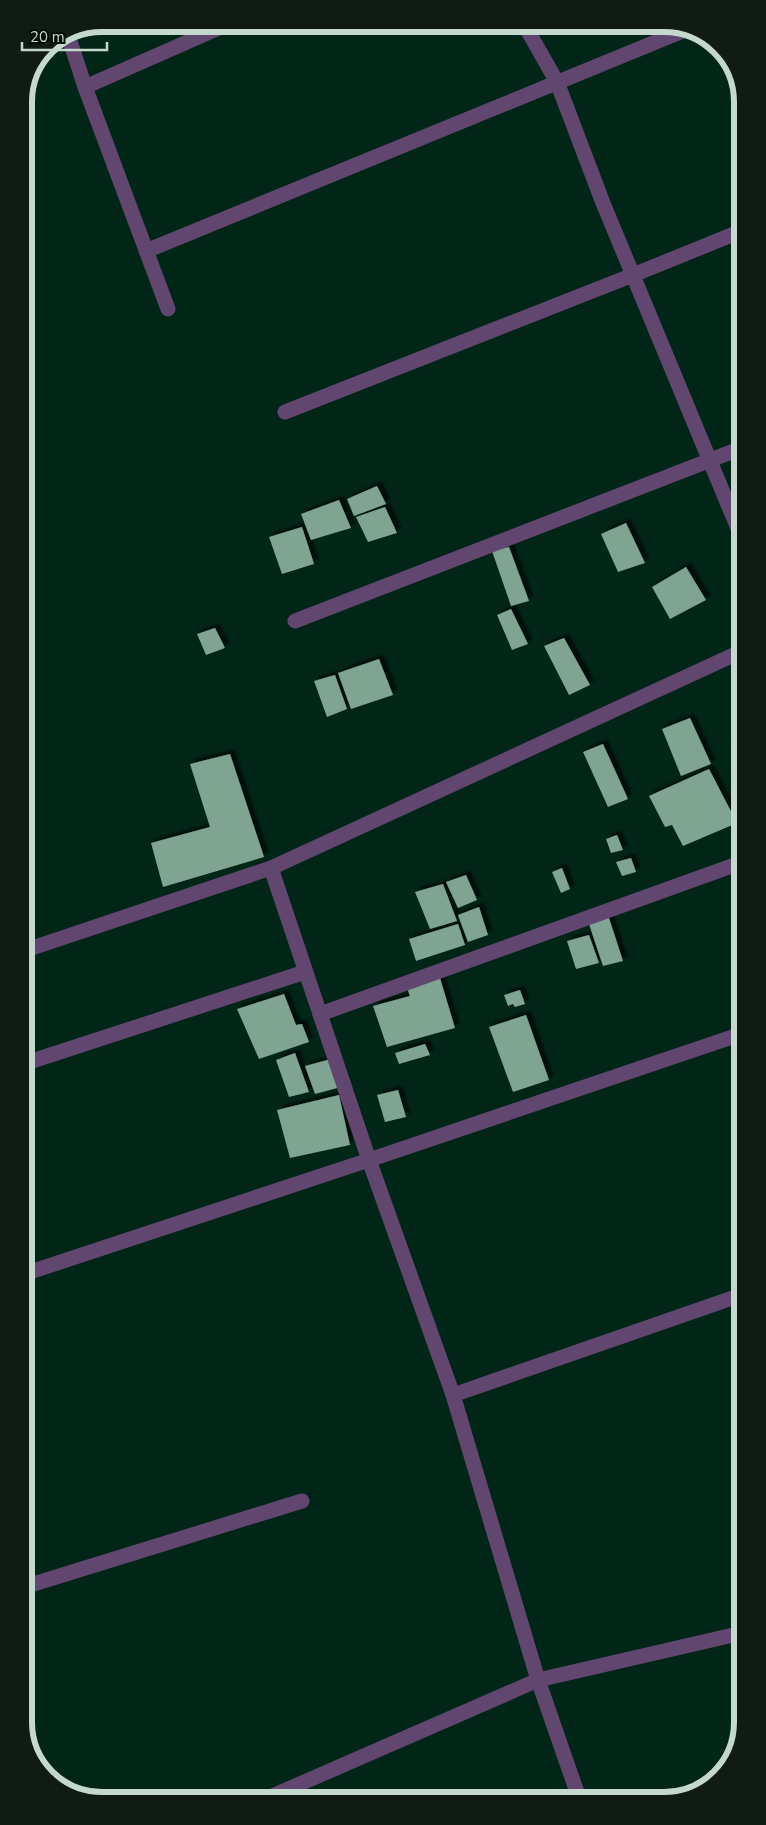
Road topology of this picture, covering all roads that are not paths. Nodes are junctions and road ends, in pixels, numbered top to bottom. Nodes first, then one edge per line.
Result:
1 (209, 32) edge
2 (529, 33) edge
3 (676, 34) edge
4 (70, 41) edge
5 (557, 82) junction
6 (85, 87) junction
7 (734, 234) edge
8 (146, 251) junction
9 (633, 276) junction
10 (168, 309) dead end
11 (285, 412) dead end
12 (734, 451) edge
13 (710, 460) junction
14 (734, 519) edge
15 (295, 621) dead end
16 (734, 655) edge
17 (734, 865) edge
18 (271, 868) junction
19 (32, 948) edge
20 (305, 972) junction
21 (320, 1014) junction
22 (734, 1036) edge
23 (32, 1061) edge
24 (369, 1160) junction
25 (32, 1270) edge
26 (734, 1297) edge
27 (453, 1395) junction
28 (302, 1501) dead end
29 (32, 1585) edge
30 (734, 1634) edge
31 (538, 1680) junction
32 (281, 1792) edge
33 (577, 1792) edge

1 - 6 street
2 - 5 street
3 - 5 street
4 - 6 street
5 - 8 street
5 - 9 street
6 - 8 street
7 - 9 street
8 - 10 street
9 - 11 street
9 - 13 street
12 - 13 street
13 - 14 street
13 - 15 street
16 - 18 street
17 - 21 street
18 - 19 street
18 - 20 street
20 - 21 street
20 - 23 street
21 - 24 street
22 - 24 street
24 - 25 street
24 - 27 street
26 - 27 street
27 - 31 street
28 - 29 street
30 - 31 street
31 - 32 street
31 - 33 street

